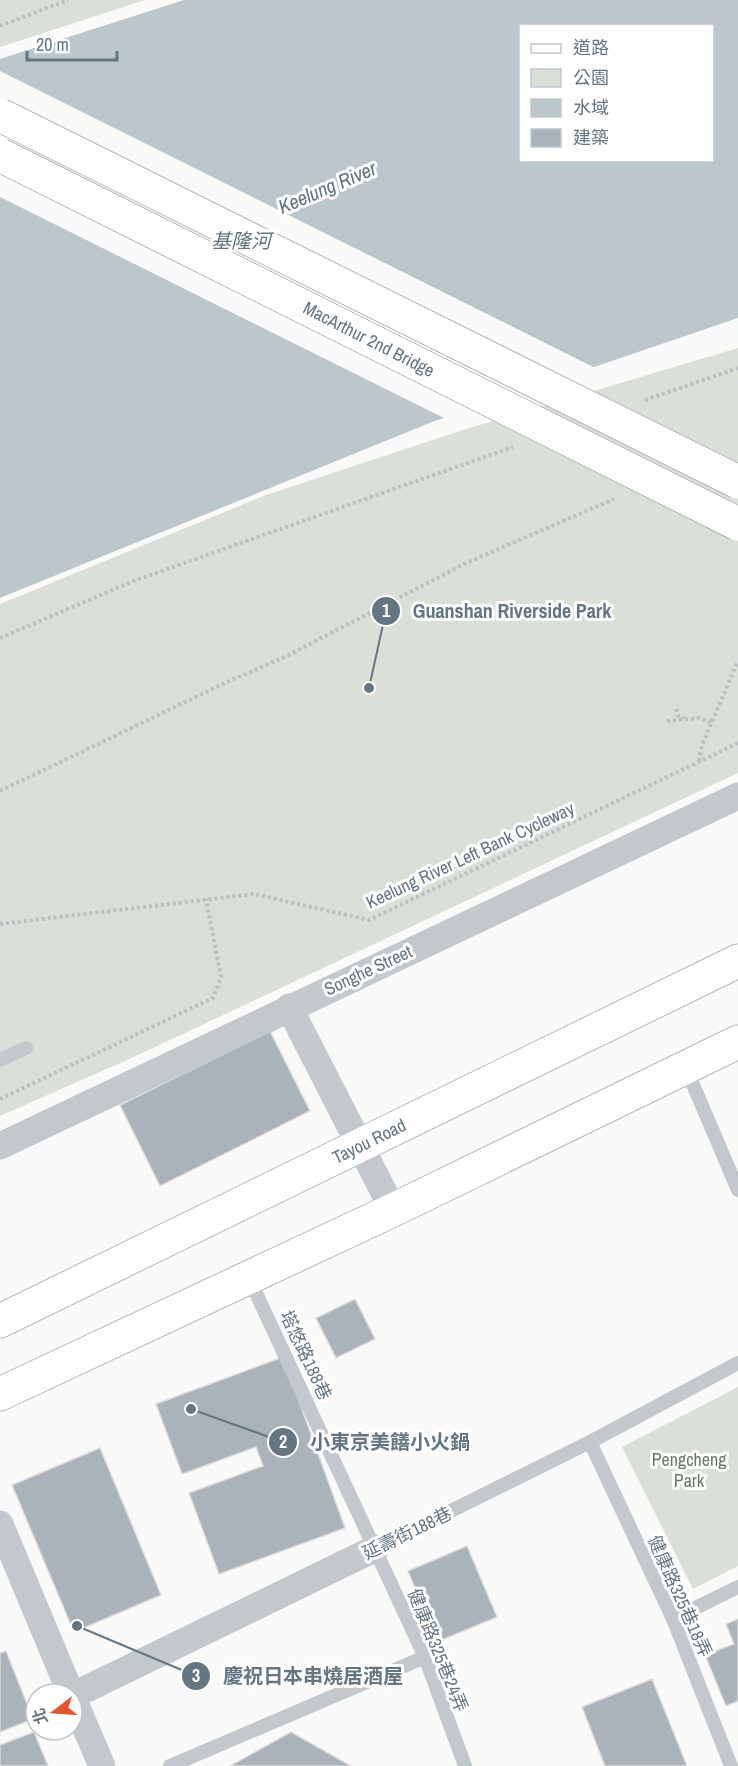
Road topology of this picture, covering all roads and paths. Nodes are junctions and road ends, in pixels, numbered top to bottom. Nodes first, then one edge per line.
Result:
1 (68, 0) edge
2 (0, 26) edge
3 (0, 115) edge
4 (0, 155) edge
5 (736, 368) edge
6 (738, 376) edge
7 (643, 401) dead end
8 (519, 445) dead end
9 (738, 482) edge
10 (619, 497) dead end
11 (738, 524) edge
12 (0, 638) edge
13 (738, 661) edge
14 (676, 709) dead end
15 (684, 718) junction
16 (667, 721) dead end
17 (712, 722) junction
18 (738, 743) edge
19 (699, 761) junction
20 (0, 791) edge
21 (738, 796) edge
22 (206, 899) junction
23 (0, 924) edge
24 (738, 962) edge
25 (289, 1007) junction
26 (738, 1042) edge
27 (26, 1048) dead end
28 (0, 1060) edge
29 (686, 1067) junction
30 (0, 1099) edge
31 (0, 1146) edge
32 (360, 1146) junction
33 (738, 1190) edge
34 (393, 1210) junction
35 (248, 1276) junction
36 (0, 1321) edge
37 (738, 1364) edge
38 (0, 1394) edge
39 (590, 1442) junction
40 (0, 1524) edge
41 (376, 1548) junction
42 (738, 1587) edge
43 (673, 1619) junction
44 (424, 1657) junction
45 (67, 1682) edge
46 (84, 1689) edge
47 (84, 1723) edge
48 (102, 1766) edge
49 (171, 1766) edge
50 (465, 1766) edge
51 (731, 1766) edge

1 - 2 path
3 - 9 main road, MacArthur 2nd Bridge, bridge
4 - 11 main road, MacArthur 2nd Bridge, bridge
5 - 6 path
5 - 7 path
8 - 12 path
10 - 20 path
13 - 17 path
14 - 15 path
15 - 16 path
15 - 17 path
17 - 19 path
18 - 19 path, Keelung River Left Bank Cycleway
19 - 22 path, Keelung River Left Bank Cycleway
21 - 25 street, Songhe Street
22 - 23 path, Keelung River Left Bank Cycleway
22 - 30 path
24 - 32 main road, Tayou Road
25 - 31 street, Songhe Street
25 - 32 street
26 - 29 main road
27 - 28 lane
29 - 33 lane
29 - 34 main road
32 - 34 street
32 - 36 main road, Tayou Road
34 - 35 main road
35 - 38 main road
35 - 41 lane, 塔悠路188巷
37 - 39 lane, 延壽街188巷
39 - 41 lane, 延壽街188巷
39 - 43 lane, 健康路325巷18弄
40 - 45 street
41 - 44 lane, 健康路325巷24弄
41 - 46 street, 延壽街188巷
42 - 43 lane
43 - 51 lane, 健康路325巷18弄
44 - 49 lane
44 - 50 lane, 健康路325巷24弄
47 - 48 street

